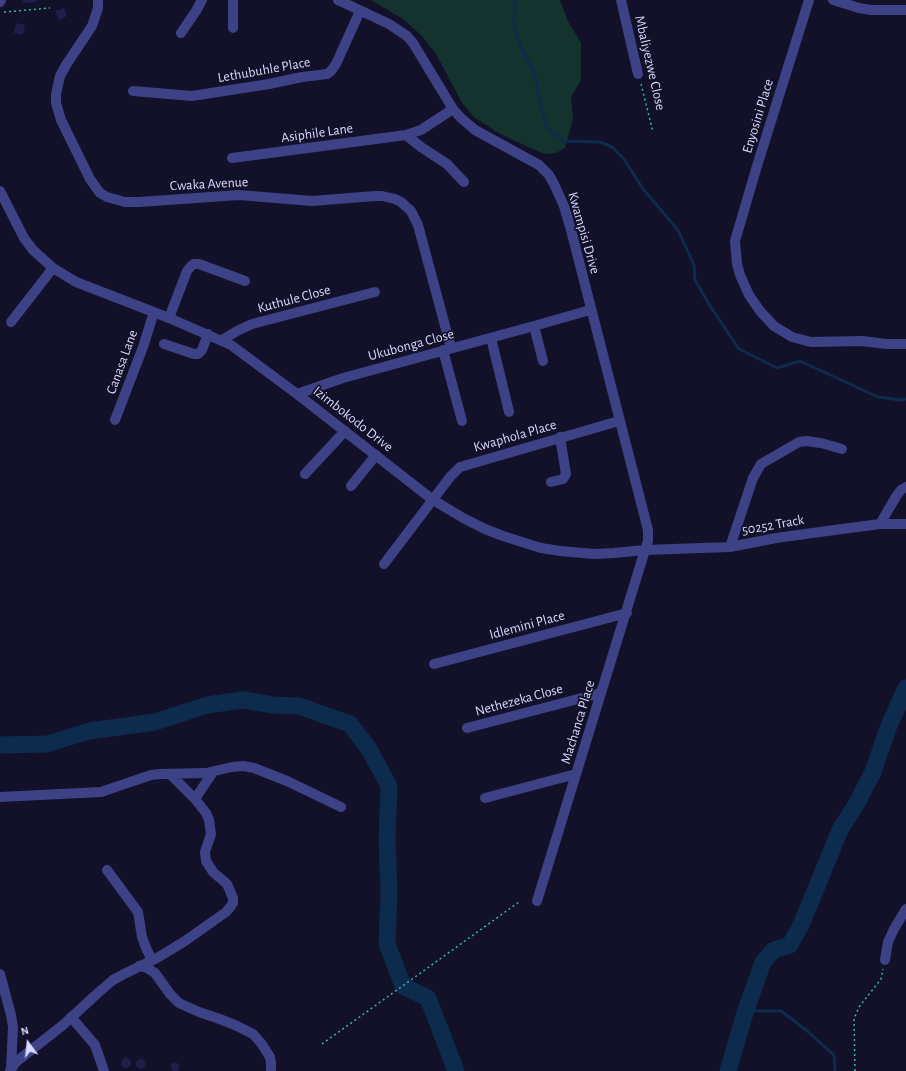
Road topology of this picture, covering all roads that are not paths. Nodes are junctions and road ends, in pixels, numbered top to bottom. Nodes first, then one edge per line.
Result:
1 (98, 0) edge
2 (202, 0) edge
3 (233, 0) edge
4 (338, 0) edge
5 (621, 0) edge
6 (809, 0) edge
7 (833, 0) edge
8 (360, 10) junction
9 (906, 10) edge
10 (234, 28) dead end
11 (181, 33) dead end
12 (638, 74) road end
13 (133, 90) dead end
14 (454, 109) junction
15 (406, 135) junction
16 (232, 158) dead end
17 (464, 182) dead end
18 (0, 191) edge
19 (53, 268) junction
20 (245, 281) dead end
21 (375, 292) dead end
22 (590, 310) junction
23 (154, 312) junction
24 (169, 318) junction
25 (11, 322) dead end
26 (534, 326) junction
27 (208, 334) junction
28 (491, 338) junction
29 (222, 340) junction
30 (164, 344) dead end
31 (906, 344) edge
32 (447, 349) junction
33 (543, 361) dead end
34 (297, 394) junction
35 (509, 412) dead end
36 (115, 420) dead end
37 (462, 421) dead end
38 (619, 421) junction
39 (345, 431) junction
40 (560, 437) junction
41 (842, 449) dead end
42 (376, 455) junction
43 (304, 474) dead end
44 (551, 482) dead end
45 (351, 486) dead end
46 (906, 487) edge
47 (433, 500) junction
48 (880, 524) junction
49 (906, 524) edge
50 (730, 548) junction
51 (645, 550) junction
52 (384, 564) dead end
53 (627, 613) junction
54 (434, 664) dead end
55 (601, 693) junction
56 (467, 728) dead end
57 (212, 772) junction
58 (576, 774) junction
59 (171, 775) junction
60 (0, 797) edge
61 (485, 798) dead end
62 (195, 799) junction
63 (341, 807) dead end
64 (107, 870) dead end
65 (536, 901) dead end
66 (906, 909) edge
67 (152, 960) junction
68 (885, 960) road end
69 (139, 966) junction
70 (0, 974) edge
71 (71, 1017) junction
72 (11, 1070) edge
73 (104, 1071) edge
74 (271, 1071) edge

1 - 32 street, Cwaka Avenue
2 - 11 street
3 - 10 street
4 - 8 street, Kwampisi Drive
5 - 12 street, Mbaliyezwe Close
6 - 31 street, Enyosini Place
7 - 9 street
8 - 13 street, Lethubuhle Place
8 - 14 street, Kwampisi Drive
14 - 15 street, Asiphile Lane
14 - 22 street, Kwampisi Drive
15 - 16 street, Asiphile Lane
15 - 17 street
18 - 19 street, Izimbokodo Drive
19 - 23 street, Izimbokodo Drive
19 - 25 street
20 - 24 street
21 - 29 street, Kuthule Close
22 - 26 street, Ukubonga Close
22 - 38 street, Kwampisi Drive
23 - 24 street, Izimbokodo Drive
23 - 36 street, Canasa Lane
24 - 27 street, Izimbokodo Drive
26 - 28 street, Ukubonga Close
26 - 33 street
27 - 29 street, Izimbokodo Drive
27 - 30 street
28 - 32 street, Ukubonga Close
28 - 35 street
29 - 34 street, Izimbokodo Drive
32 - 34 street, Ukubonga Close
32 - 37 street, Cwaka Avenue
34 - 39 street, Izimbokodo Drive
38 - 40 street, Kwaphola Place
38 - 51 street, Kwampisi Drive
39 - 42 street, Izimbokodo Drive
39 - 43 street
40 - 44 street
40 - 47 street, Kwaphola Place
41 - 50 street
42 - 45 street
42 - 47 street, Izimbokodo Drive
46 - 48 street
47 - 51 street, Izimbokodo Drive
47 - 52 street, Kwaphola Place
48 - 49 street, 50252 Track
48 - 50 street, 50252 Track
50 - 51 street, 50252 Track
51 - 53 street, Machanca Place
53 - 54 street, Idlemini Place
53 - 55 street, Machanca Place
55 - 56 street, Nethezeka Close
55 - 58 street, Machanca Place
57 - 59 street
57 - 62 street
57 - 63 street
58 - 61 street
58 - 65 street, Machanca Place
59 - 60 street
59 - 62 street
62 - 67 street
64 - 67 street
66 - 68 street
67 - 69 street
69 - 71 street
69 - 74 street
70 - 72 street
71 - 72 street
71 - 73 street

